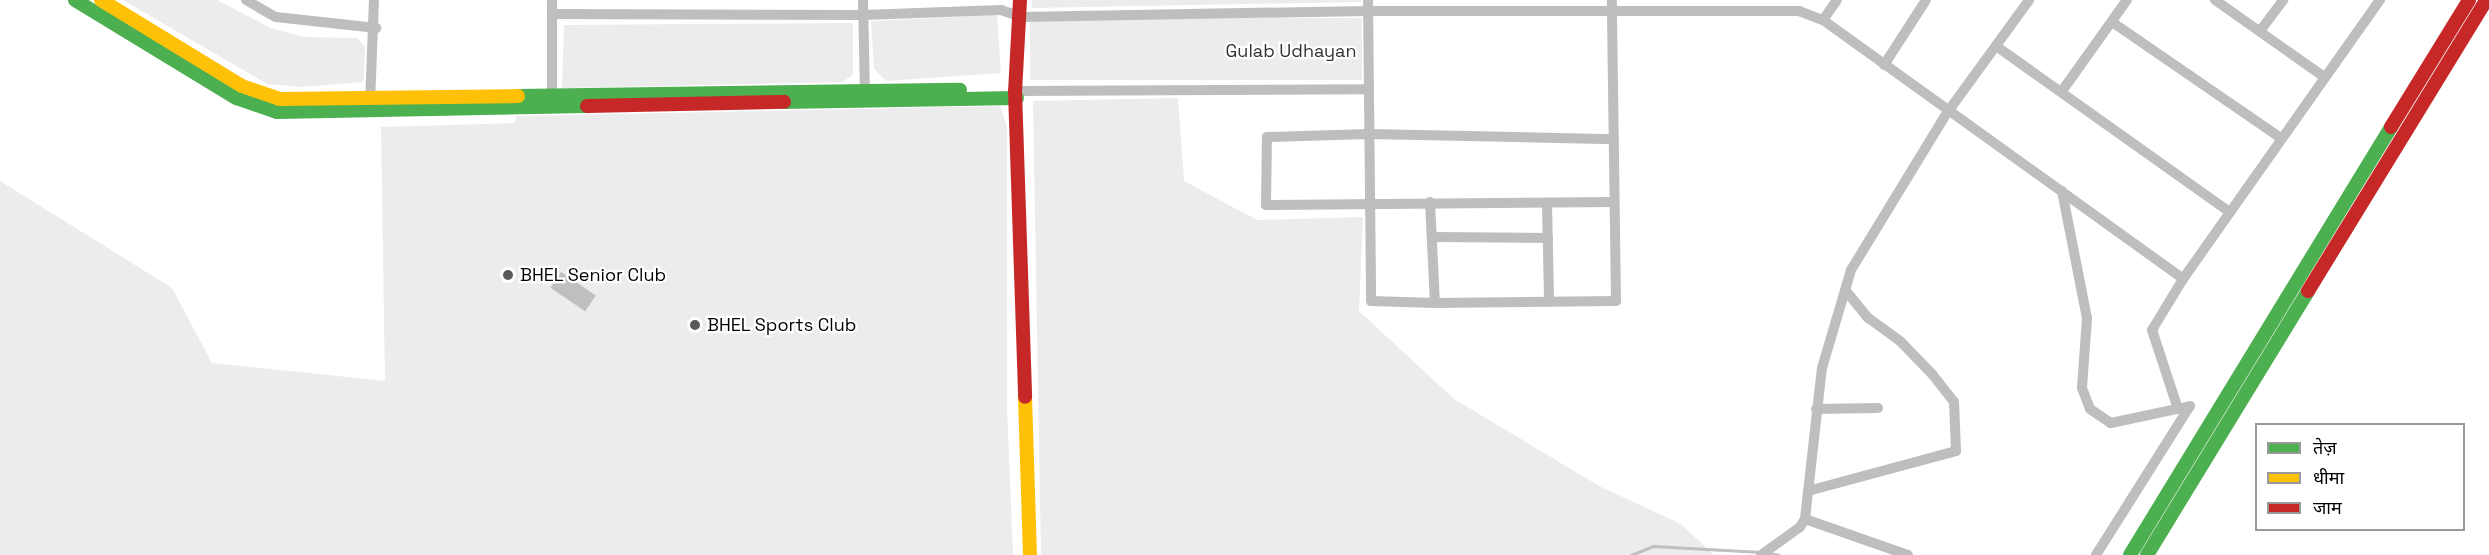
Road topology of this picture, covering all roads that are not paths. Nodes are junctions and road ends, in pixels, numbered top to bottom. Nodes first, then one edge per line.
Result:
1 (75, 0) edge
2 (101, 0) edge
3 (246, 0) edge
4 (374, 0) edge
5 (552, 0) edge
6 (862, 0) edge
7 (1020, 0) edge
8 (1837, 0) edge
9 (1926, 0) edge
10 (2029, 0) edge
11 (2127, 0) edge
12 (2215, 0) edge
13 (2283, 0) edge
14 (2380, 0) edge
15 (2469, 0) edge
16 (2486, 0) edge
17 (1368, 5) edge
18 (1612, 5) edge
19 (1777, 5) edge
20 (552, 14) junction
21 (863, 15) junction
22 (1021, 17) junction
23 (1823, 20) junction
24 (2112, 22) junction
25 (376, 28) junction
26 (2260, 31) junction
27 (1996, 46) junction
28 (1884, 65) junction
29 (2324, 77) junction
30 (1367, 89) junction
31 (2062, 91) junction
32 (1016, 94) junction
33 (866, 95) junction
34 (552, 100) junction
35 (370, 104) junction
36 (1947, 113) junction
37 (2396, 133) junction
38 (1369, 134) junction
39 (2281, 138) junction
40 (1614, 139) junction
41 (2062, 191) junction
42 (1430, 202) junction
43 (1613, 202) junction
44 (1372, 203) junction
45 (1547, 203) junction
46 (2230, 212) junction
47 (1433, 237) junction
48 (1548, 238) junction
49 (2182, 279) junction
50 (1845, 290) junction
51 (1549, 302) junction
52 (1435, 303) junction
53 (1878, 408) dead end
54 (2178, 408) junction
55 (1816, 409) junction
56 (1808, 491) junction
57 (1802, 523) junction
58 (1030, 555) edge
59 (1761, 555) edge
60 (1908, 555) edge
61 (2096, 555) edge
62 (2130, 555) edge
63 (2147, 555) edge

1 - 35 main road
2 - 35 main road
3 - 25 street
4 - 25 street
5 - 20 street
6 - 21 street
7 - 22 main road
8 - 23 street
9 - 28 street
10 - 27 street
11 - 24 street
12 - 26 street
13 - 26 street
14 - 29 street
15 - 37 main road
16 - 37 main road
17 - 18 street
17 - 22 street
17 - 30 street
18 - 19 street
18 - 40 street
19 - 23 street
20 - 21 street
20 - 34 street
21 - 22 street
21 - 33 street
22 - 32 main road
23 - 28 street
24 - 31 street
24 - 39 street
25 - 35 street
26 - 29 street
27 - 31 street
27 - 36 street
28 - 36 street
29 - 39 street
30 - 32 street
30 - 38 street
31 - 46 street
32 - 33 main road
32 - 58 main road
33 - 34 main road
34 - 35 main road
36 - 41 street
36 - 50 street
37 - 62 main road
37 - 63 main road
38 - 40 street
38 - 44 street
38 - 44 street
39 - 46 street
40 - 43 street
41 - 49 street
41 - 54 street
42 - 44 street
42 - 45 street
42 - 47 street
43 - 45 street
43 - 51 street
44 - 52 street
45 - 48 street
46 - 49 street
47 - 48 street
47 - 52 street
48 - 51 street
49 - 54 street
50 - 55 street
50 - 56 street
51 - 52 street
53 - 55 street
54 - 61 street
55 - 56 street
56 - 57 street
57 - 59 street
57 - 60 street

